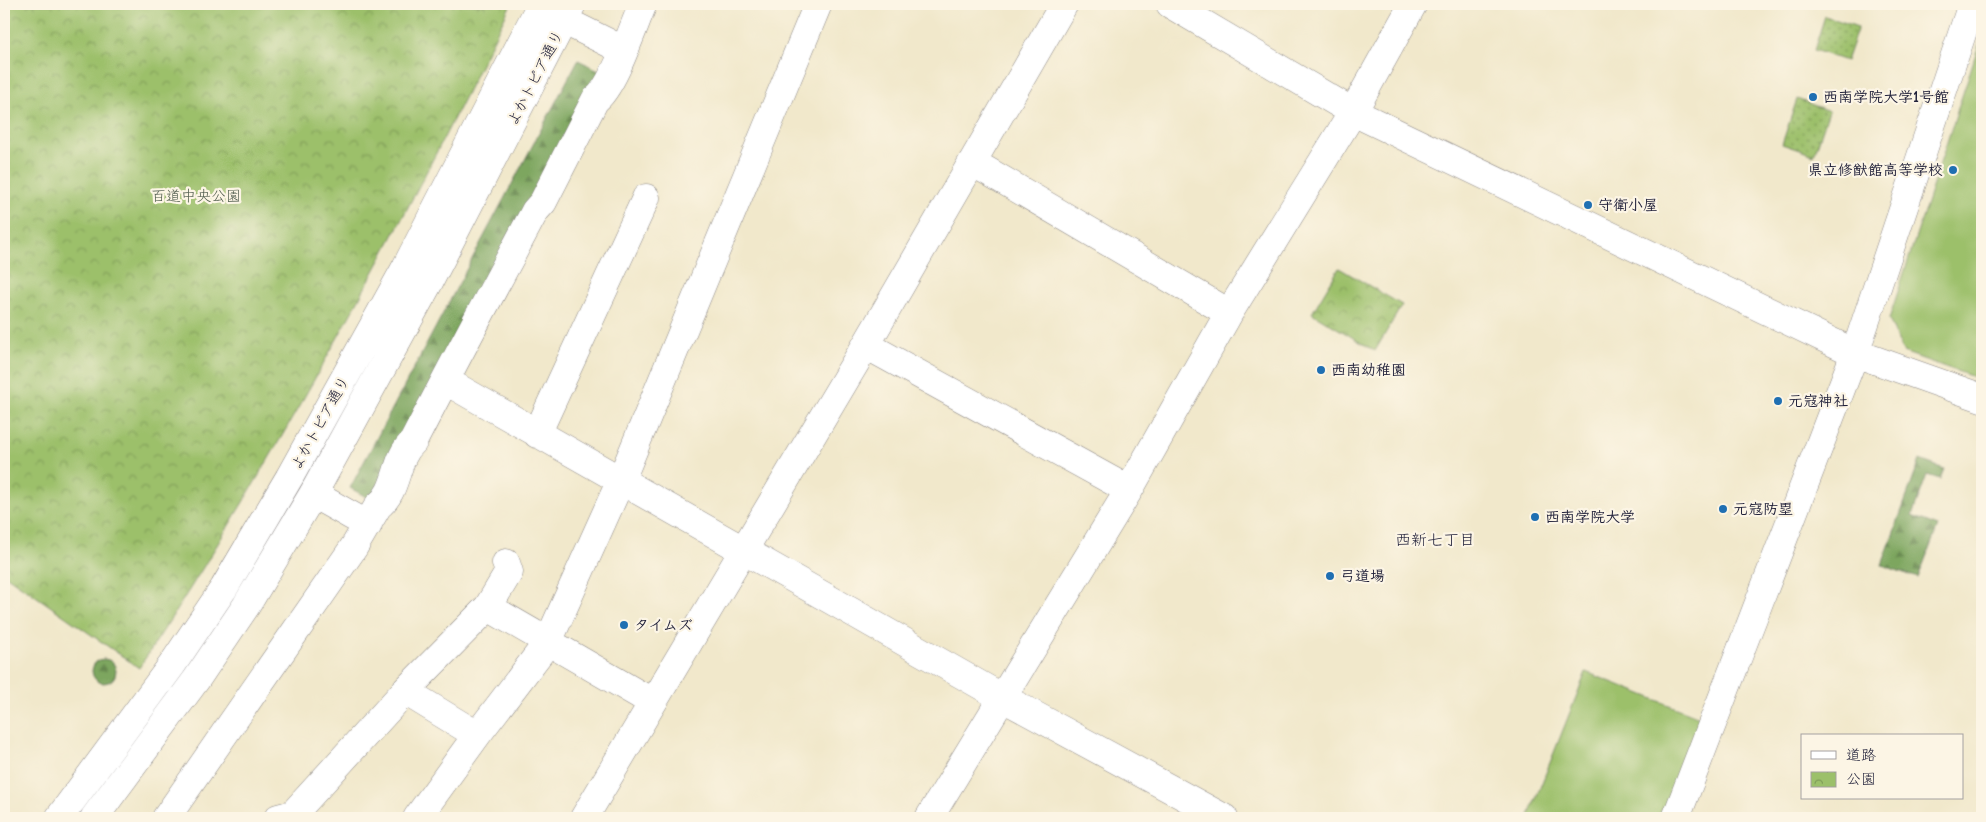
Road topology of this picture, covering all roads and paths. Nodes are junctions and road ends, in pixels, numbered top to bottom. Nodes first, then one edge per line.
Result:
1 (541, 4) edge
2 (644, 4) edge
3 (818, 4) edge
4 (1064, 4) edge
5 (1170, 4) edge
6 (1413, 4) edge
7 (1972, 4) edge
8 (568, 12) edge
9 (623, 50) junction
10 (1353, 112) junction
11 (972, 162) junction
12 (646, 198) dead end
13 (1230, 312) junction
14 (866, 345) junction
15 (1855, 354) junction
16 (454, 385) dead end
17 (1982, 398) edge
18 (537, 434) junction
19 (621, 480) junction
20 (1129, 490) junction
21 (313, 494) junction
22 (368, 525) junction
23 (742, 549) junction
24 (506, 563) dead end
25 (488, 607) junction
26 (548, 642) junction
27 (405, 691) junction
28 (1003, 698) junction
29 (652, 702) junction
30 (476, 735) junction
31 (1217, 817) edge
32 (59, 818) edge
33 (94, 818) edge
34 (166, 818) edge
35 (278, 818) edge
36 (417, 818) edge
37 (584, 818) edge
38 (930, 818) edge
39 (1676, 818) edge

1 - 32 street, よかトピア通り
2 - 9 street
3 - 19 street
4 - 11 street
5 - 10 street
6 - 10 street
7 - 15 street
8 - 9 street
8 - 21 street, よかトピア通り
9 - 22 street
10 - 13 street
10 - 15 street
11 - 13 street
11 - 14 street
12 - 18 street
13 - 20 street
14 - 20 street
14 - 23 street
15 - 17 street
15 - 39 street
16 - 18 street
18 - 19 street
19 - 23 street
19 - 26 street
20 - 28 street
21 - 22 street
21 - 33 street, よかトピア通り
22 - 34 street
23 - 28 street
23 - 29 street
24 - 25 street
25 - 26 street
25 - 27 street
26 - 29 street
26 - 30 street
27 - 30 street
27 - 35 street
28 - 31 street
28 - 38 street
29 - 37 street
30 - 36 street

